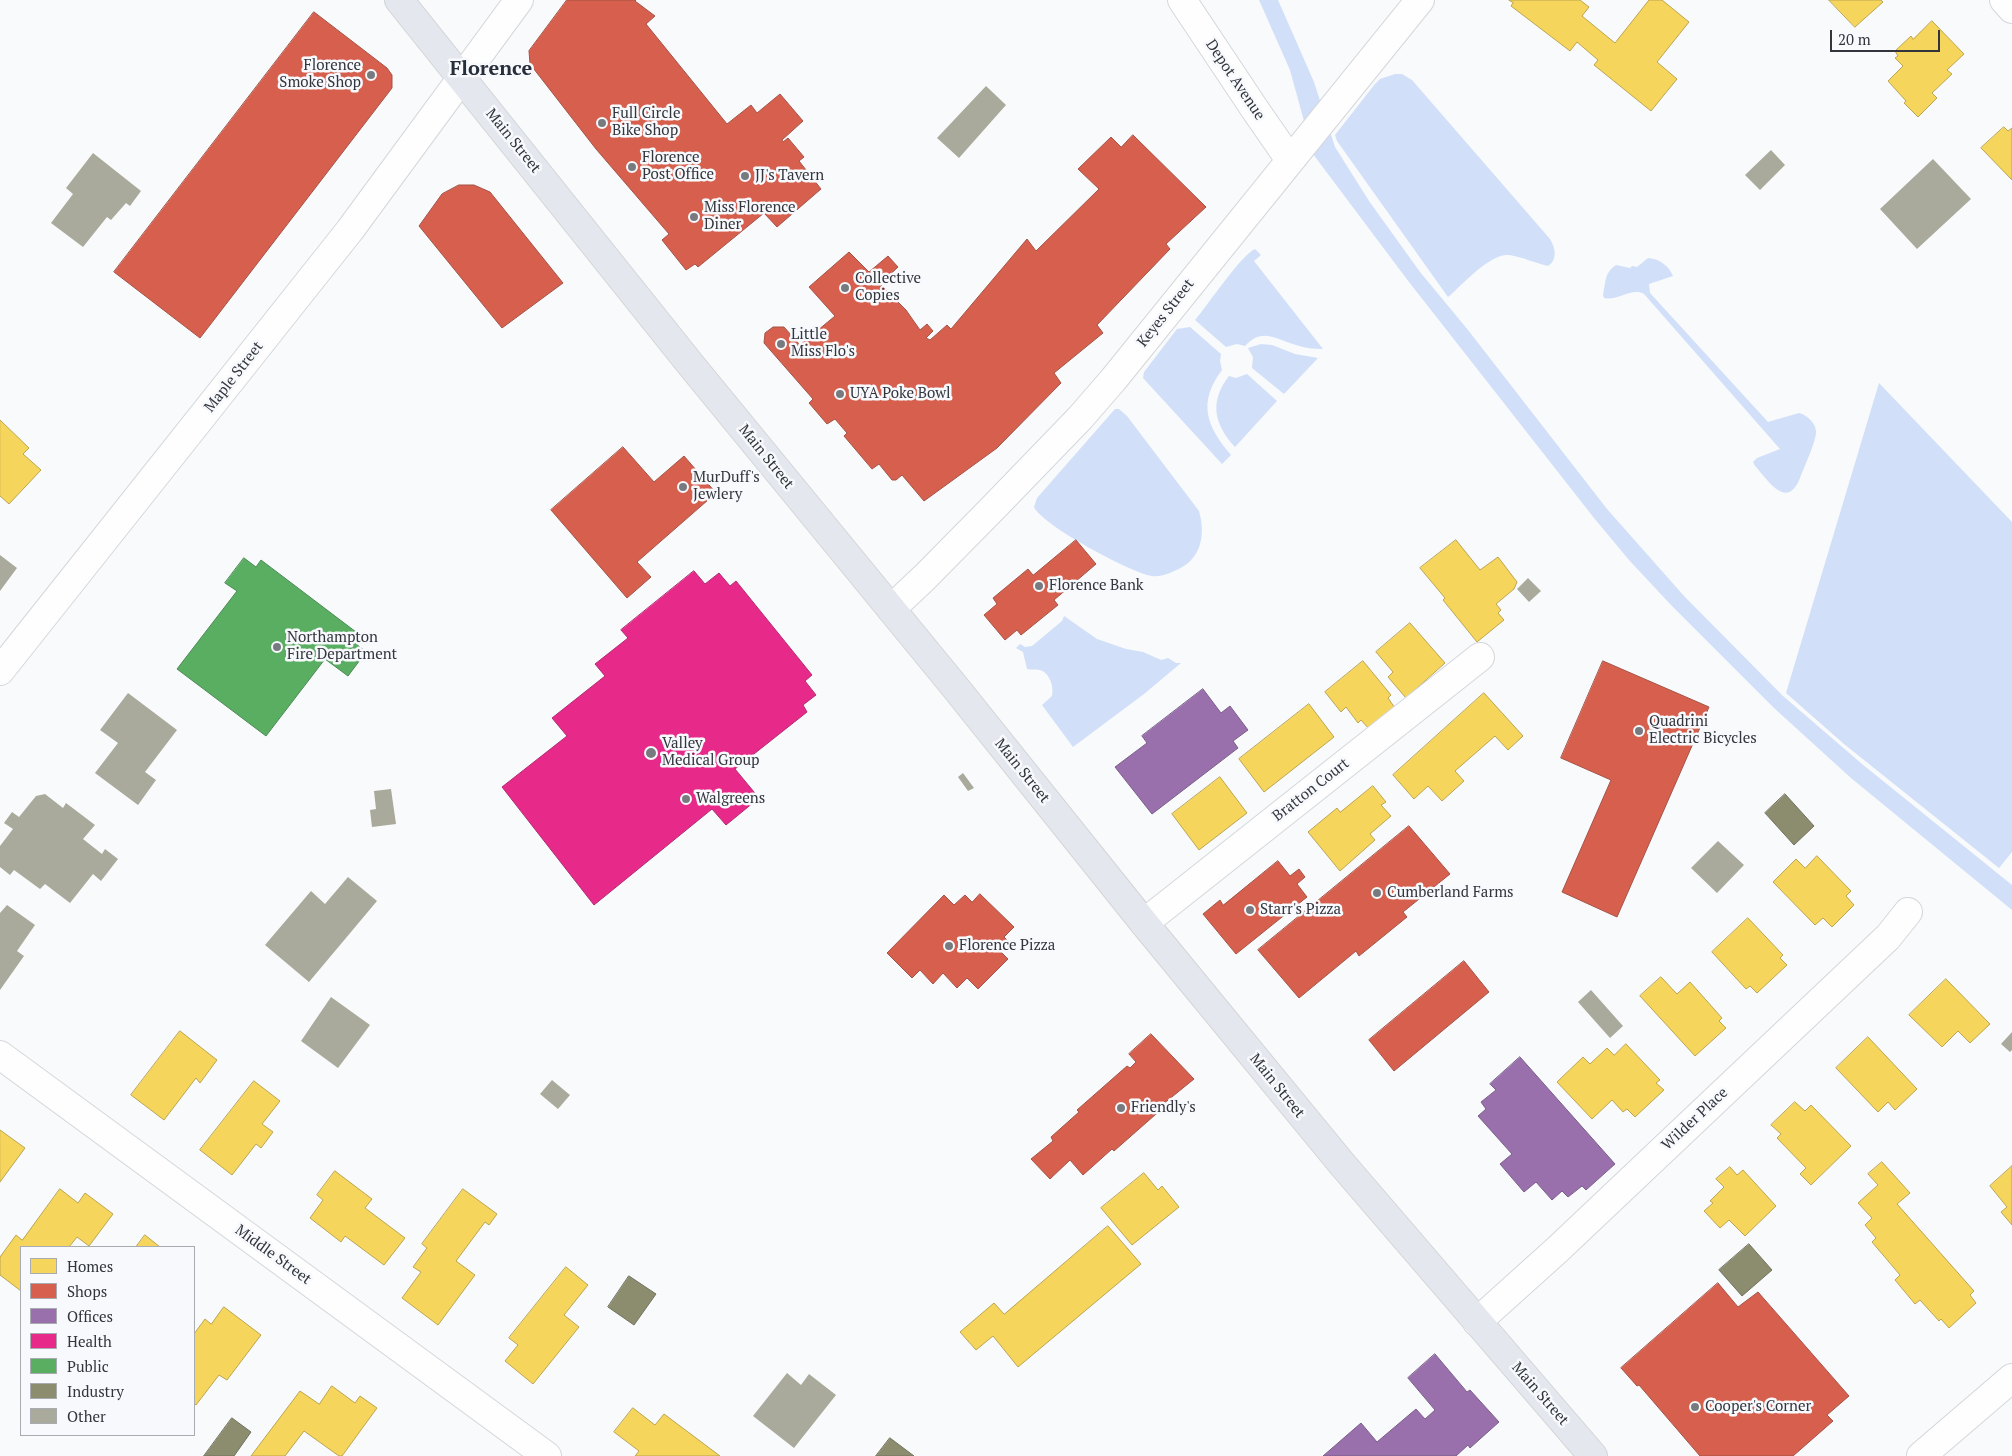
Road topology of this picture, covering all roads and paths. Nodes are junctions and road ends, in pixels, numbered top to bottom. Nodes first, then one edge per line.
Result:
1 (400, 0) edge
2 (519, 0) edge
3 (1182, 0) edge
4 (1420, 0) edge
5 (2004, 0) edge
6 (2012, 9) edge
7 (462, 78) junction
8 (1290, 160) junction
9 (891, 608) junction
10 (1480, 657) dead end
11 (0, 671) edge
12 (1908, 912) dead end
13 (1144, 924) junction
14 (0, 1055) edge
15 (1478, 1322) junction
16 (2012, 1378) edge
17 (547, 1456) edge
18 (1592, 1456) edge
19 (1921, 1456) edge

1 - 7 highway, Main Street
2 - 7 street, Maple Street
3 - 8 street, Depot Avenue
4 - 8 street, Keyes Street
5 - 6 street
7 - 9 highway, Main Street
7 - 11 street, Maple Street
8 - 9 street, Keyes Street
9 - 13 highway, Main Street
10 - 13 street, Bratton Court
12 - 15 street, Wilder Place
13 - 15 highway, Main Street
14 - 17 street, Middle Street
15 - 18 highway, Main Street
16 - 19 street

